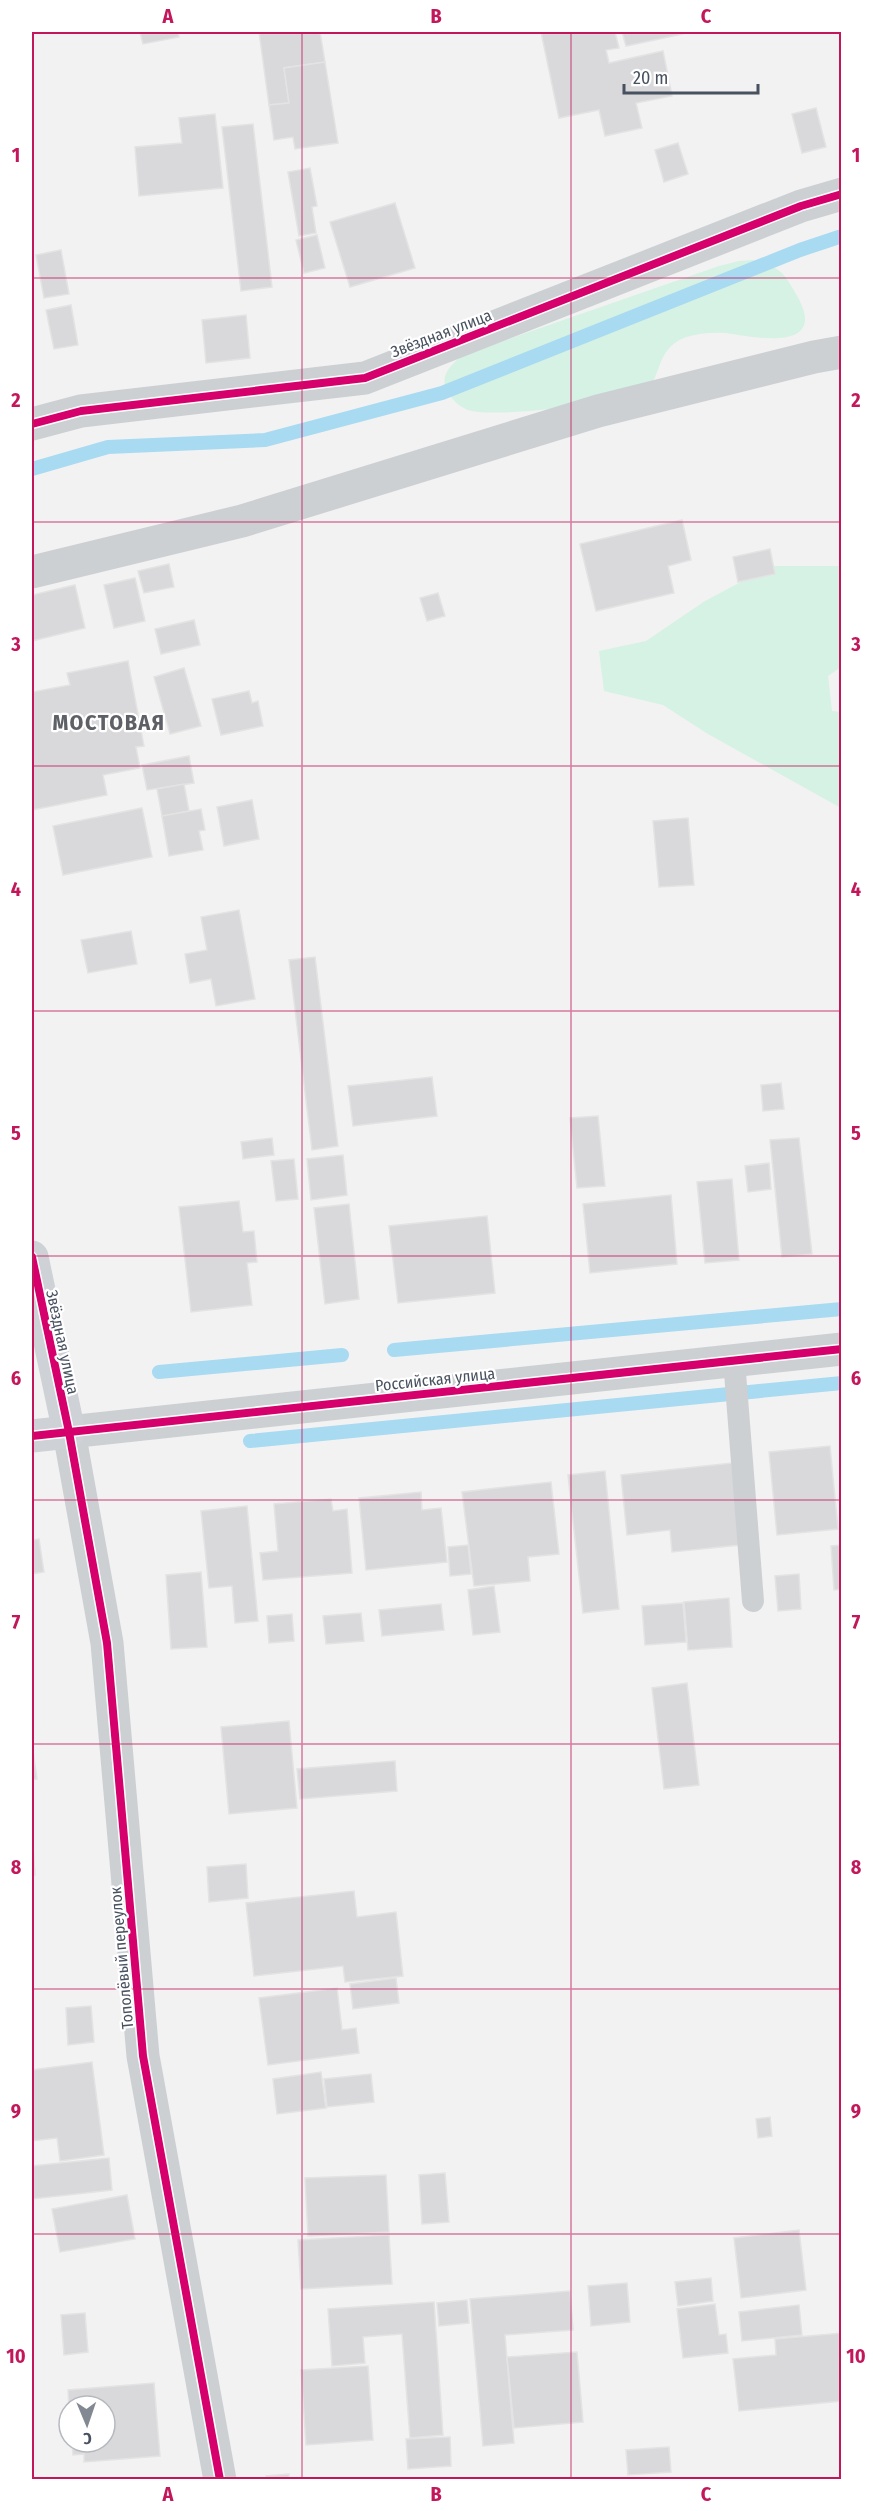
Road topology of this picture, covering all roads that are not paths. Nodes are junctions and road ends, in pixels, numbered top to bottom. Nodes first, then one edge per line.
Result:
1 (842, 194) edge
2 (842, 352) edge
3 (32, 424) edge
4 (32, 572) edge
5 (32, 1257) edge
6 (842, 1349) edge
7 (734, 1360) junction
8 (69, 1432) junction
9 (32, 1436) edge
10 (753, 1600) dead end
11 (220, 2480) edge

1 - 3 street, Звёздная улица
2 - 4 street
5 - 8 street, Звёздная улица
6 - 7 street, Российская улица
7 - 8 street, Российская улица
7 - 10 lane
8 - 9 street, Российская улица
8 - 11 street, Тополёвый переулок

